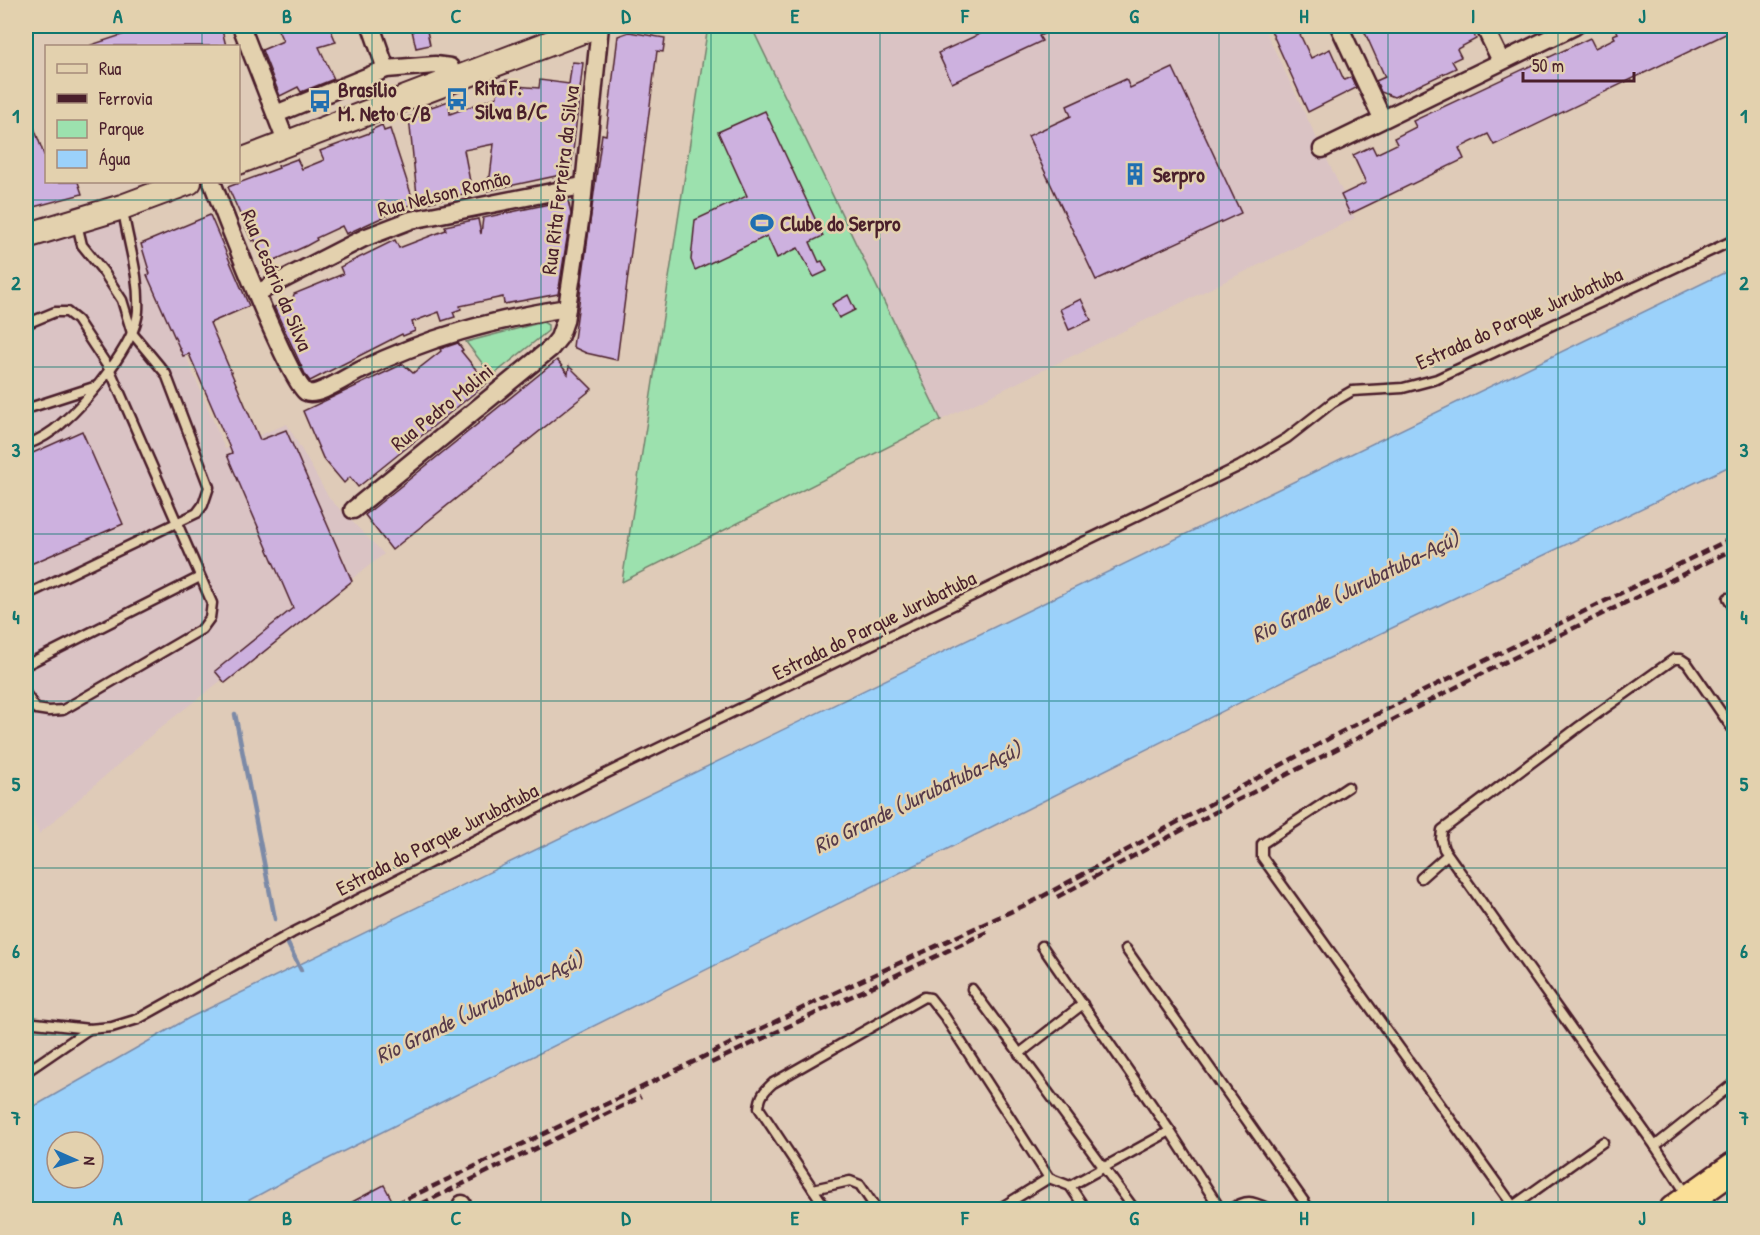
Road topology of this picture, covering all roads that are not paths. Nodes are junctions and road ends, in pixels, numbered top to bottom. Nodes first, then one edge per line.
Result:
1 (240, 26) edge
2 (371, 26) edge
3 (559, 26) edge
4 (595, 26) edge
5 (600, 26) edge
6 (1339, 26) edge
7 (1484, 26) edge
8 (1575, 26) edge
9 (1501, 61) junction
10 (450, 67) junction
11 (386, 69) junction
12 (1382, 118) junction
13 (282, 130) junction
14 (240, 147) edge
15 (1322, 149) dead end
16 (240, 161) edge
17 (148, 183) edge
18 (186, 183) edge
19 (212, 183) edge
20 (582, 186) junction
21 (122, 207) junction
22 (89, 212) junction
23 (26, 219) edge
24 (26, 236) edge
25 (1734, 240) edge
26 (257, 293) junction
27 (567, 308) junction
28 (26, 324) edge
29 (132, 333) junction
30 (560, 338) joint
31 (110, 370) junction
32 (97, 386) junction
33 (26, 409) edge
34 (26, 445) edge
35 (353, 510) dead end
36 (177, 523) junction
37 (200, 577) junction
38 (26, 595) edge
39 (1728, 598) dead end
40 (1734, 608) edge
41 (26, 665) edge
42 (26, 694) edge
43 (1734, 731) edge
44 (1348, 787) dead end
45 (1447, 855) junction
46 (1421, 878) dead end
47 (1042, 946) dead end
48 (1126, 949) dead end
49 (972, 988) dead end
50 (1083, 1004) junction
51 (26, 1022) edge
52 (89, 1029) junction
53 (1019, 1054) junction
54 (26, 1072) edge
55 (1734, 1083) edge
56 (1170, 1131) junction
57 (1603, 1142) dead end
58 (1655, 1146) junction
59 (1734, 1167) edge
60 (1103, 1168) junction
61 (1049, 1178) junction
62 (1070, 1186) junction
63 (813, 1189) junction
64 (1682, 1204) edge
65 (1515, 1208) edge
66 (827, 1209) edge
67 (877, 1209) edge
68 (997, 1209) edge
69 (1086, 1209) edge
70 (1135, 1209) edge
71 (1221, 1209) edge
72 (1229, 1209) edge
73 (1271, 1209) edge
74 (1310, 1209) edge

1 - 13 street
2 - 11 street
3 - 10 main road
4 - 13 main road
5 - 20 street, Rua Rita Ferreira da Silva
6 - 12 street
7 - 9 street
8 - 9 street
9 - 12 street
10 - 11 street
10 - 13 main road
11 - 13 street
12 - 15 street
13 - 14 main road
13 - 16 main road
17 - 22 main road
18 - 21 main road
19 - 26 street, Rua Cesário da Silva
20 - 26 street, Rua Nelson Romão
20 - 27 street, Rua Rita Ferreira da Silva
21 - 22 main road
21 - 29 lane
22 - 23 main road
22 - 24 main road
22 - 29 lane
25 - 52 lane, Estrada do Parque Jurubatuba
26 - 27 street, Rua Cesário da Silva
27 - 30 street, Rua Rita Ferreira da Silva
28 - 31 lane
29 - 31 lane
29 - 36 lane
30 - 35 street, Rua Pedro Molini
31 - 32 lane
31 - 36 lane
32 - 33 lane
32 - 34 lane
36 - 37 lane
36 - 38 lane
37 - 41 lane
37 - 42 lane
39 - 40 lane
43 - 45 lane
44 - 65 lane
45 - 46 lane
45 - 58 lane
47 - 50 lane
48 - 74 lane
49 - 53 lane
50 - 53 lane
50 - 56 lane
51 - 52 lane, Estrada do Parque Jurubatuba
52 - 54 lane
53 - 60 lane
55 - 58 lane
56 - 60 lane
56 - 71 lane
57 - 65 lane
58 - 64 lane
59 - 64 highway
60 - 62 lane
60 - 70 lane
61 - 62 lane
61 - 63 lane
61 - 68 lane
62 - 69 lane
63 - 66 lane
63 - 67 lane
72 - 73 lane

